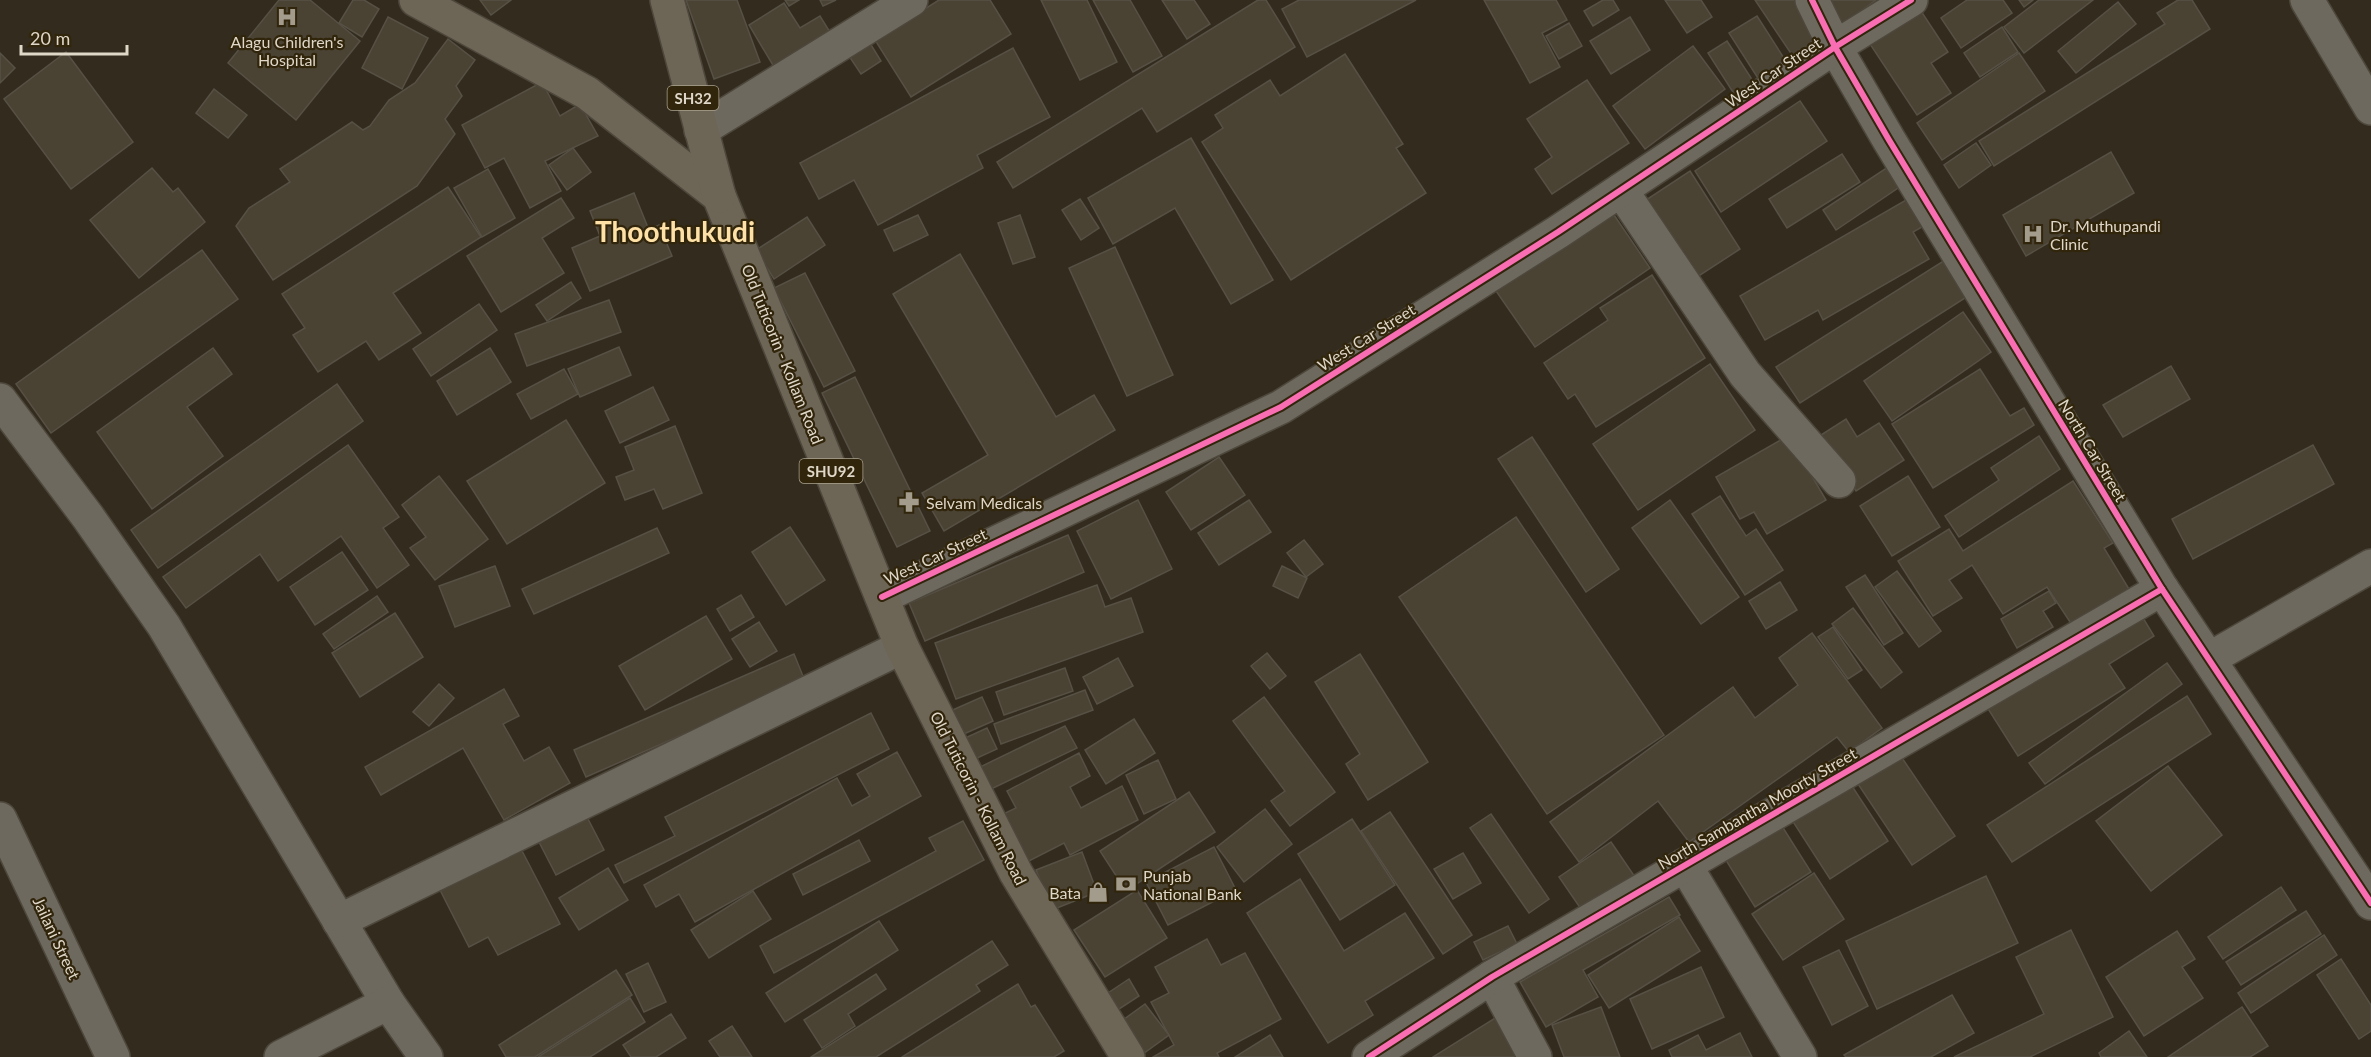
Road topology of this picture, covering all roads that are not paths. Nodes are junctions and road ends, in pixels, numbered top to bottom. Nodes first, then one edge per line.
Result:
1 (416, 0) edge
2 (667, 0) edge
3 (911, 0) edge
4 (1812, 0) edge
5 (1911, 0) edge
6 (2307, 0) edge
7 (1835, 47) junction
8 (2371, 108) edge
9 (702, 130) junction
10 (1621, 190) junction
11 (719, 196) junction
12 (0, 400) edge
13 (1839, 481) dead end
14 (2371, 566) edge
15 (2162, 589) junction
16 (882, 597) junction
17 (902, 647) junction
18 (2208, 659) junction
19 (0, 819) edge
20 (1685, 866) junction
21 (2371, 903) edge
22 (339, 921) junction
23 (1492, 977) junction
24 (388, 1004) junction
25 (113, 1057) edge
26 (281, 1057) edge
27 (426, 1057) edge
28 (1128, 1057) edge
29 (1369, 1057) edge
30 (1535, 1057) edge
31 (1800, 1057) edge

1 - 11 main road, Old Tuticorin - Kollam Road / SHU92
2 - 9 main road, SH32
3 - 9 street
4 - 7 street, North Car Street
5 - 7 street, West Car Street
6 - 8 street
7 - 10 street, West Car Street
7 - 15 street, North Car Street
9 - 11 main road, SH32
10 - 13 street
10 - 16 street, West Car Street
11 - 16 main road, Old Tuticorin - Kollam Road / SHU92
12 - 22 street
14 - 18 street
15 - 18 street, North Car Street
15 - 20 street, North Sambantha Moorty Street
16 - 17 main road, Old Tuticorin - Kollam Road / SHU92
17 - 22 street
17 - 28 main road, Old Tuticorin - Kollam Road / SHU92
18 - 21 street, North Car Street
19 - 25 street, Jailani Street
20 - 23 street, North Sambantha Moorty Street
20 - 31 street
22 - 24 street
23 - 29 street, North Sambantha Moorty Street
23 - 30 street
24 - 26 street
24 - 27 street

